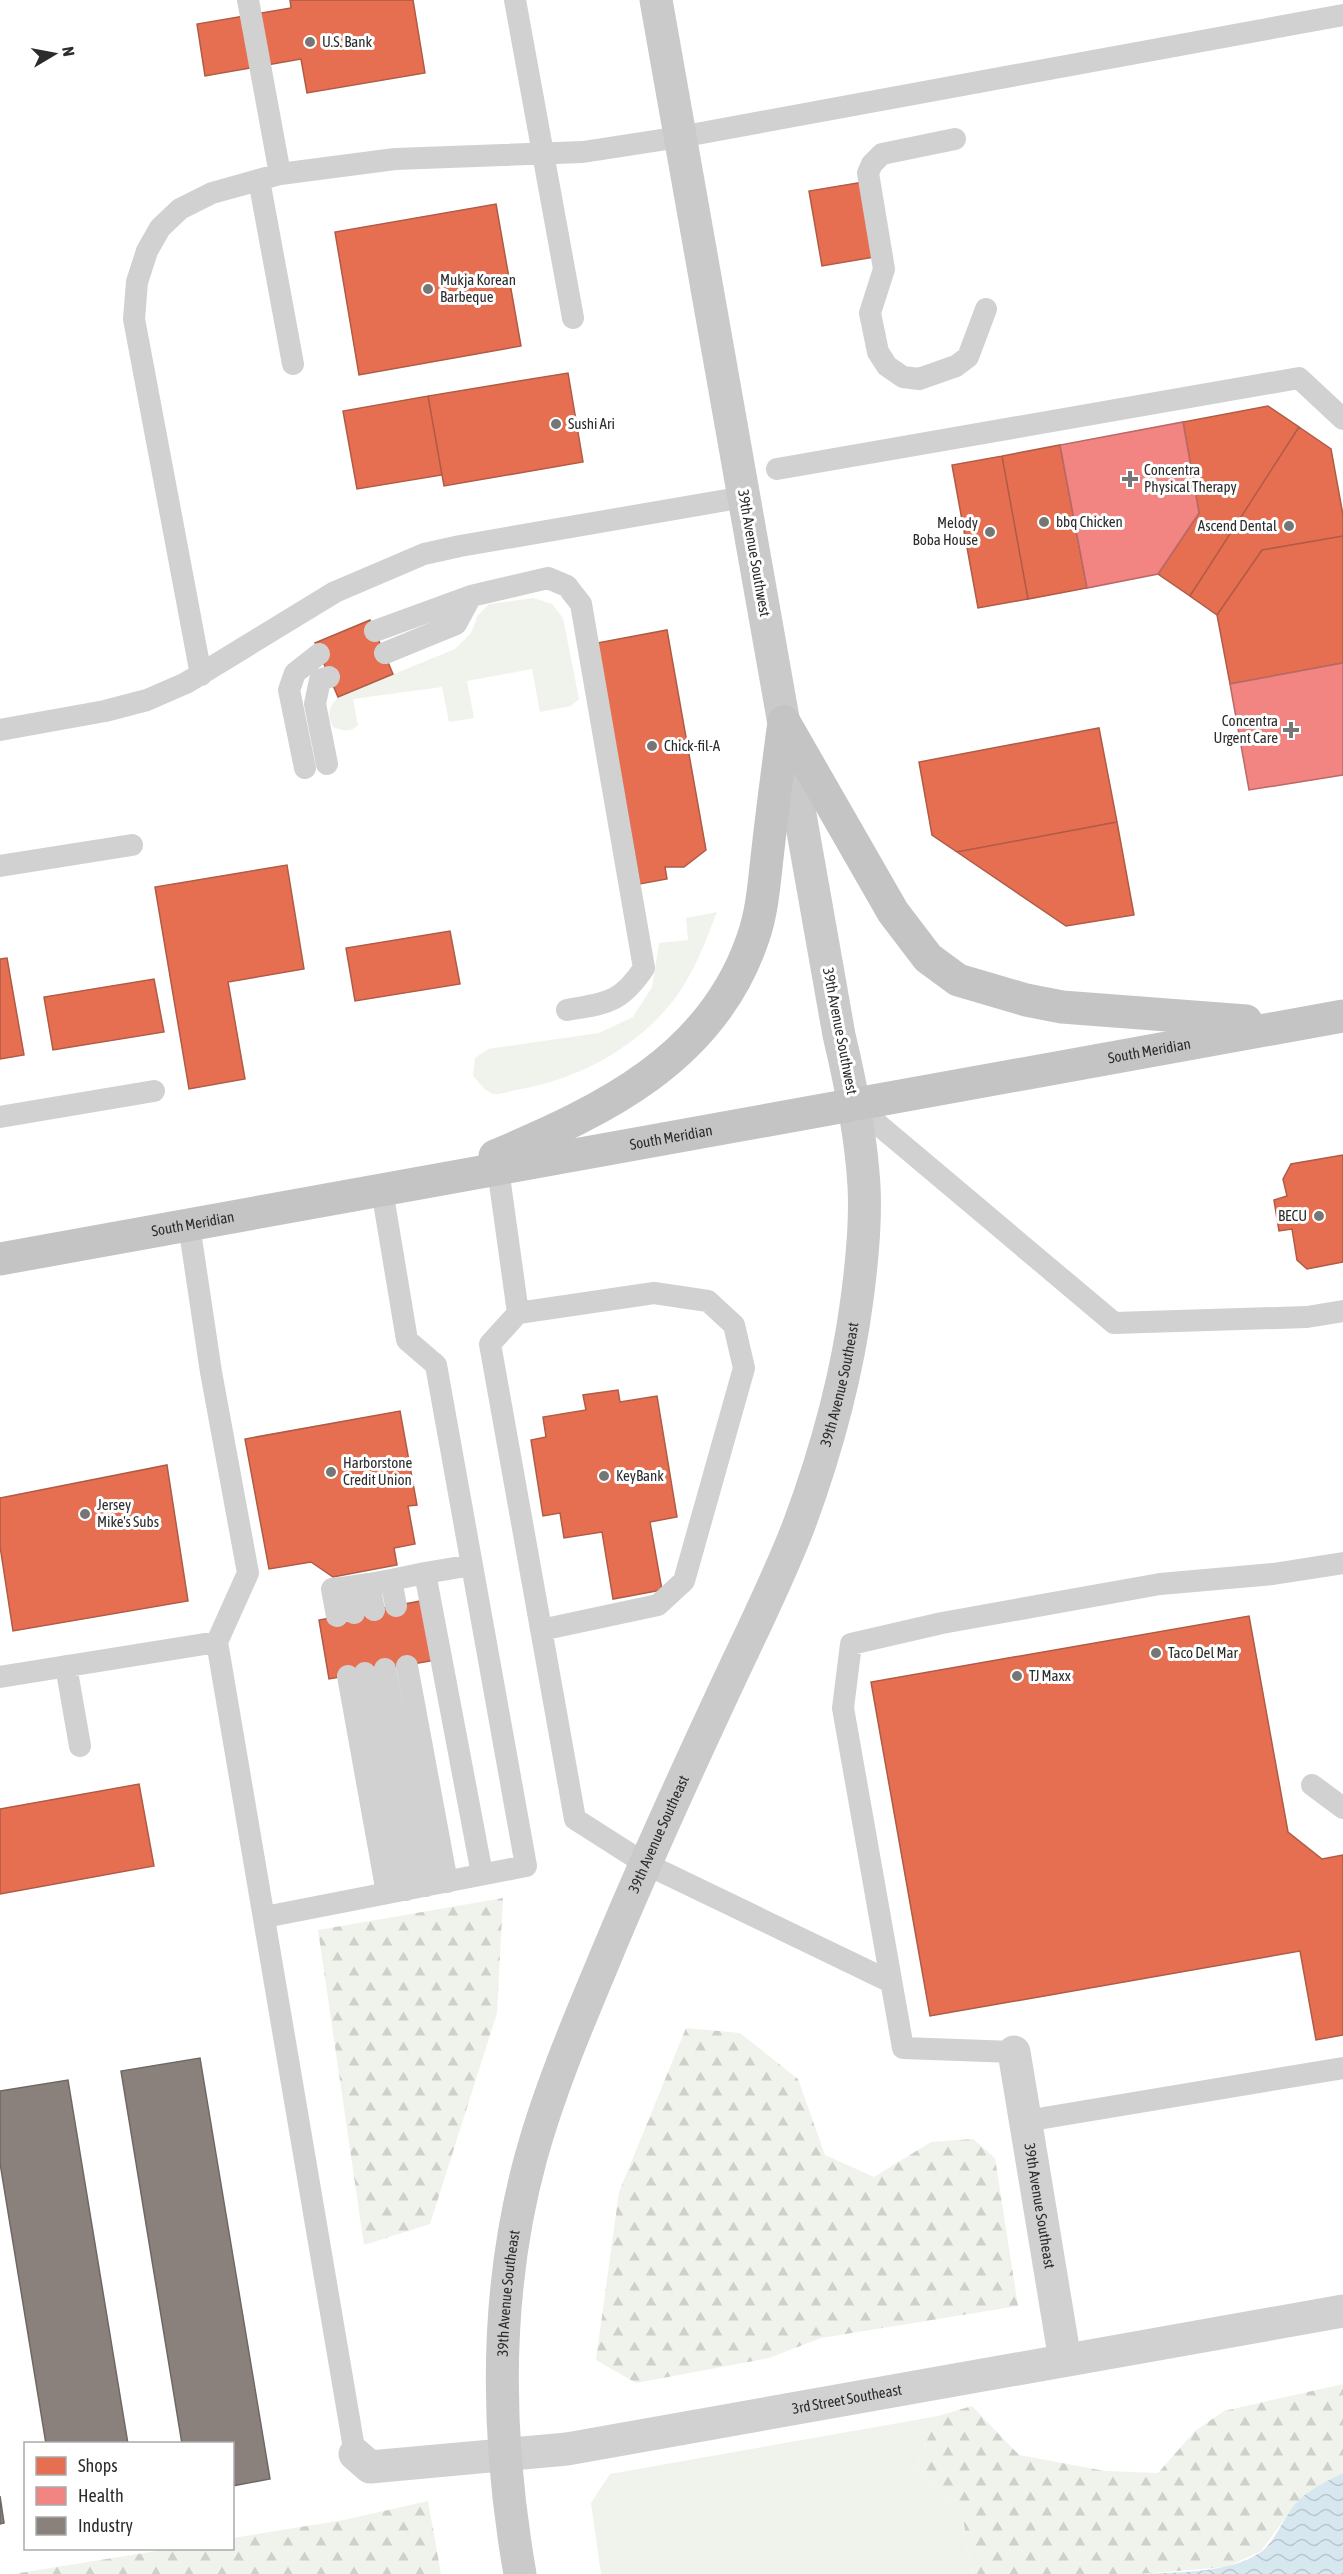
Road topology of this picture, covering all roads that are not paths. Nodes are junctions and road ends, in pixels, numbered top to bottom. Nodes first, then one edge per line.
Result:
1 (248, 0) edge
2 (515, 0) edge
3 (656, 0) edge
4 (1343, 15) edge
5 (680, 137) junction
6 (955, 139) dead end
7 (543, 154) junction
8 (270, 177) junction
9 (986, 309) dead end
10 (573, 318) dead end
11 (293, 364) dead end
12 (1343, 419) edge
13 (777, 469) dead end
14 (744, 497) junction
15 (471, 596) junction
16 (375, 631) dead end
17 (385, 653) dead end
18 (319, 654) dead end
19 (201, 675) junction
20 (329, 677) dead end
21 (784, 722) junction
22 (0, 730) edge
23 (327, 764) dead end
24 (305, 768) dead end
25 (132, 845) dead end
26 (0, 866) edge
27 (567, 1010) dead end
28 (1343, 1016) edge
29 (1293, 1025) junction
30 (154, 1091) dead end
31 (855, 1105) junction
32 (0, 1117) edge
33 (498, 1169) junction
34 (434, 1181) junction
35 (382, 1190) junction
36 (189, 1225) junction
37 (0, 1259) edge
38 (1343, 1311) edge
39 (518, 1313) junction
40 (1343, 1563) edge
41 (472, 1565) junction
42 (425, 1573) junction
43 (369, 1584) junction
44 (541, 1630) junction
45 (217, 1642) junction
46 (66, 1666) junction
47 (0, 1677) edge
48 (80, 1746) dead end
49 (1312, 1785) dead end
50 (1343, 1808) edge
51 (644, 1863) junction
52 (482, 1874) junction
53 (417, 1888) junction
54 (265, 1917) junction
55 (891, 1982) junction
56 (1014, 2052) joint
57 (1343, 2068) edge
58 (1026, 2121) junction
59 (1343, 2311) edge
60 (1065, 2360) junction
61 (355, 2454) joint
62 (506, 2456) junction
63 (520, 2574) edge

1 - 8 lane
2 - 7 lane
3 - 5 main road, 39th Avenue Southwest
4 - 5 lane
5 - 7 lane
5 - 14 main road, 39th Avenue Southwest
6 - 9 lane
7 - 8 lane
7 - 10 lane
8 - 11 lane
8 - 19 lane
12 - 13 lane
14 - 19 lane
14 - 21 main road, 39th Avenue Southwest
15 - 16 lane
15 - 17 lane
15 - 27 lane
18 - 24 lane
19 - 22 lane
20 - 23 lane
21 - 29 main road
21 - 31 main road, 39th Avenue Southwest
21 - 34 main road
25 - 26 lane
28 - 29 main road, South Meridian
29 - 31 main road, South Meridian
30 - 32 lane
31 - 33 main road, South Meridian
31 - 38 lane
31 - 51 main road, 39th Avenue Southeast
33 - 34 main road, South Meridian
33 - 39 lane
34 - 35 main road, South Meridian
35 - 36 main road, South Meridian
35 - 41 lane
36 - 37 main road, South Meridian
36 - 45 lane
39 - 44 lane
39 - 44 lane
40 - 55 lane
41 - 42 lane
41 - 52 lane
42 - 43 lane
42 - 52 lane
43 - 43 lane
44 - 51 lane
45 - 46 lane
45 - 54 lane
46 - 47 lane
46 - 48 lane
49 - 50 lane
51 - 55 lane
51 - 62 main road, 39th Avenue Southeast
52 - 53 lane
53 - 53 lane
53 - 54 lane
54 - 61 lane
55 - 56 lane
56 - 58 street, 39th Avenue Southeast
57 - 58 lane
58 - 60 street, 39th Avenue Southeast
59 - 60 street, 3rd Street Southeast
60 - 62 street, 3rd Street Southeast
61 - 62 street, 3rd Street Southeast
62 - 63 main road, 39th Avenue Southeast

